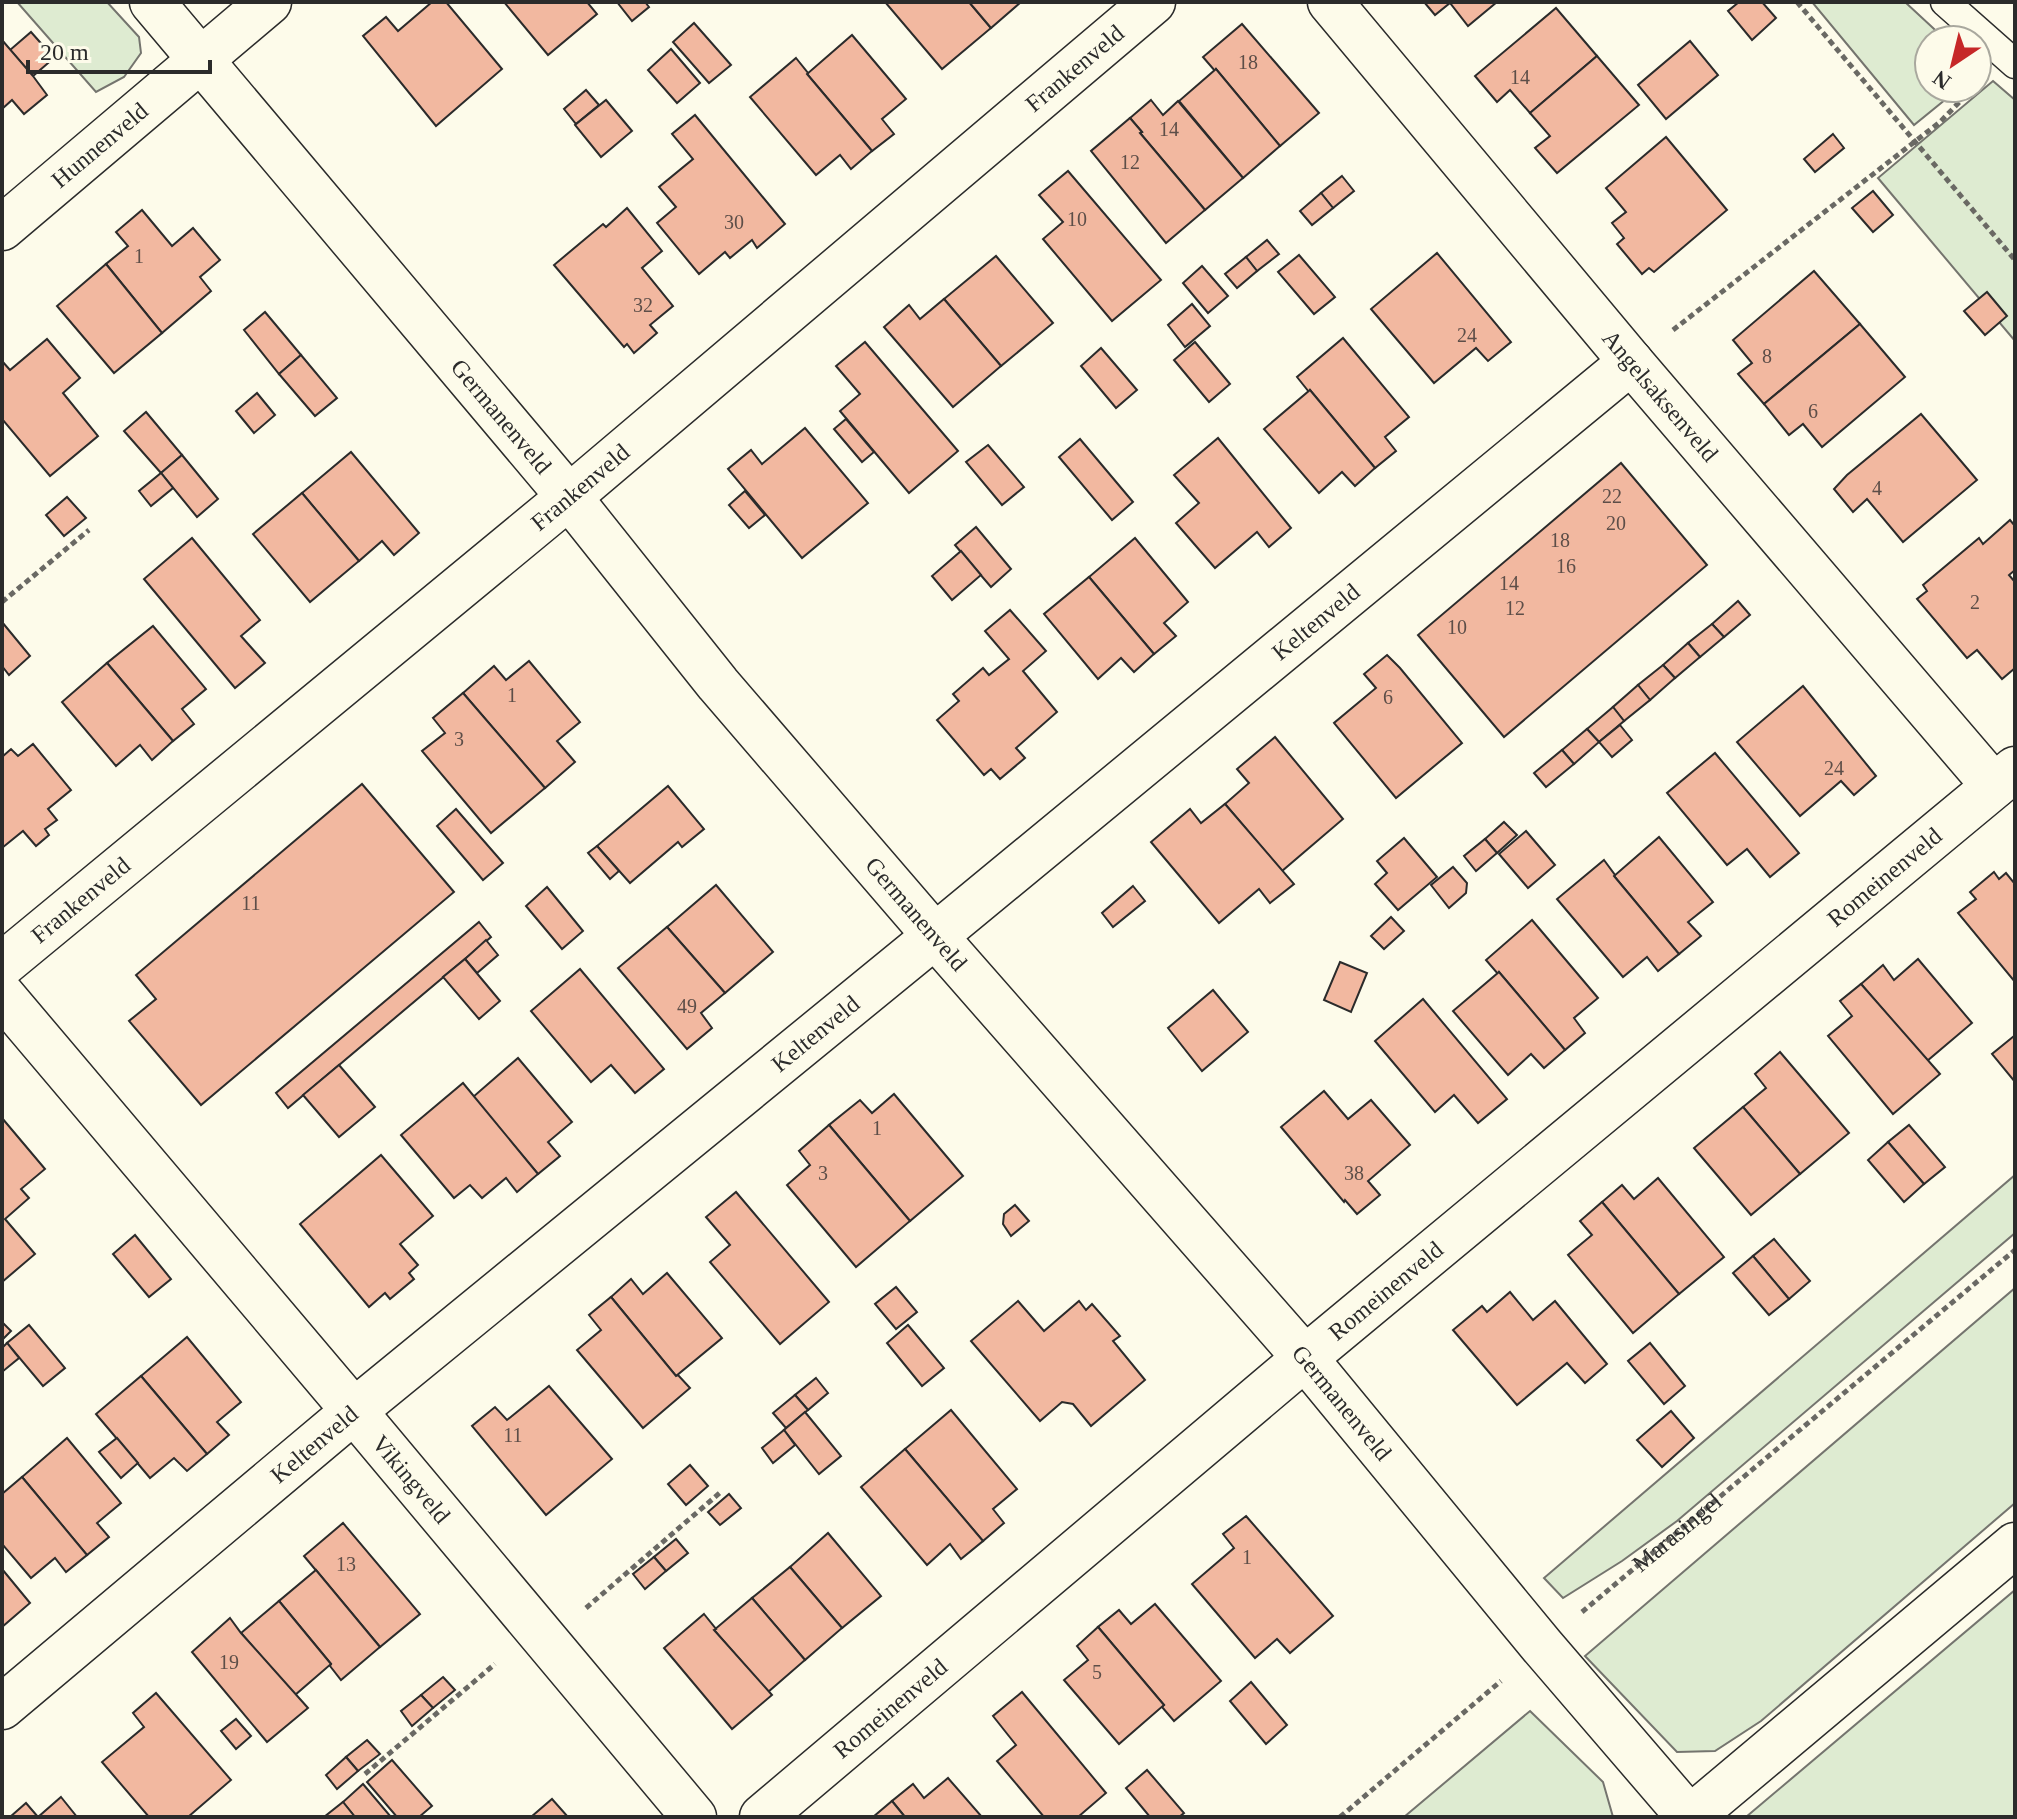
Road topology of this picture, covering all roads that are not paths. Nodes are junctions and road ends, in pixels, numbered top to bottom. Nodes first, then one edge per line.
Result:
1 (152, 2) edge
2 (269, 2) edge
3 (1153, 2) edge
4 (1330, 2) edge
5 (1945, 2) edge
6 (201, 58) junction
7 (2015, 64) edge
8 (2, 228) edge
9 (1631, 362) junction
10 (569, 497) junction
11 (2004, 777) edge
12 (935, 936) junction
13 (2, 965) edge
14 (2, 995) edge
15 (1305, 1358) junction
16 (354, 1411) junction
17 (2015, 1545) edge
18 (2, 1707) edge
19 (694, 1817) edge
20 (762, 1817) edge
21 (1690, 1817) edge

1 - 6 street, Germanenveld
2 - 6 street, Hunnenveld
3 - 10 street, Frankenveld
4 - 9 street, Angelsaksenveld
5 - 7 lane
6 - 8 street, Hunnenveld
6 - 10 street, Germanenveld
9 - 11 street, Angelsaksenveld
9 - 12 street, Keltenveld
10 - 12 street, Germanenveld
10 - 13 street, Frankenveld
11 - 15 street, Romeinenveld
12 - 15 street, Germanenveld
12 - 16 street, Keltenveld
14 - 16 street, Vikingveld
15 - 20 street, Romeinenveld
15 - 21 street, Germanenveld
16 - 18 street, Keltenveld
16 - 19 street, Vikingveld
17 - 21 street

